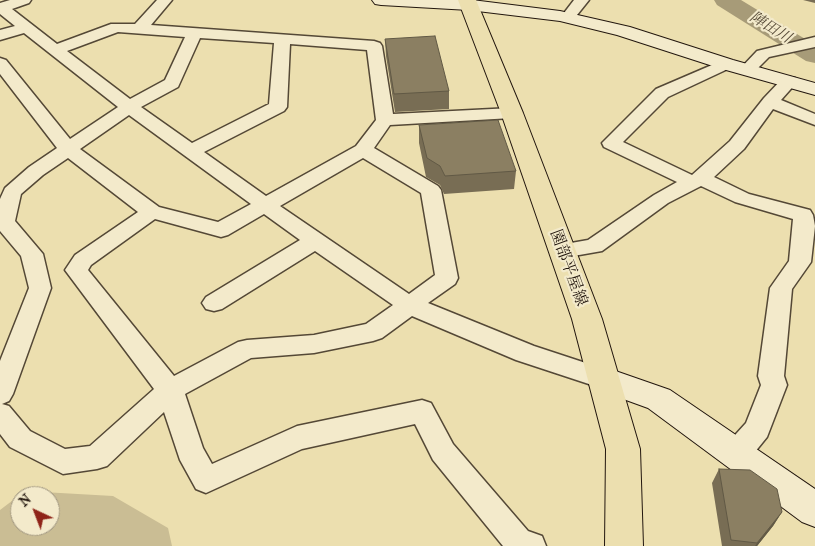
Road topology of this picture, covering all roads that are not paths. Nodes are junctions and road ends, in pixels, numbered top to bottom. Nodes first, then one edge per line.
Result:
1 (24, 0) edge
2 (165, 0) edge
3 (381, 0) edge
4 (582, 0) edge
5 (468, 3) edge
6 (0, 8) edge
7 (568, 17) junction
8 (26, 27) junction
9 (139, 29) junction
10 (0, 35) edge
11 (194, 35) dead end
12 (282, 40) junction
13 (815, 42) edge
14 (55, 50) junction
15 (0, 63) edge
16 (726, 64) junction
17 (747, 70) junction
18 (789, 82) junction
19 (815, 89) edge
20 (770, 102) junction
21 (129, 107) junction
22 (512, 113) junction
23 (385, 120) junction
24 (815, 120) edge
25 (68, 149) junction
26 (363, 150) junction
27 (191, 151) junction
28 (697, 180) junction
29 (264, 204) junction
30 (152, 212) junction
31 (316, 241) junction
32 (562, 251) junction
33 (214, 303) dead end
34 (409, 305) junction
35 (604, 378) junction
36 (170, 390) junction
37 (0, 394) edge
38 (0, 414) edge
39 (736, 454) junction
40 (815, 510) edge
41 (523, 545) edge
42 (624, 546) edge

1 - 6 street
2 - 9 street
3 - 5 street
4 - 7 street
5 - 7 street
5 - 22 main road, 園部平屋線
6 - 8 street
7 - 16 street
8 - 10 street
8 - 14 street
9 - 12 street
9 - 14 street
11 - 21 street
12 - 23 street
12 - 27 street
13 - 17 street
14 - 21 street
15 - 25 street
16 - 17 street
16 - 28 street
17 - 18 street
18 - 19 street
18 - 20 street
20 - 24 street
20 - 28 street
21 - 25 street
21 - 27 street
22 - 23 street
22 - 32 main road, 園部平屋線
23 - 26 street
25 - 30 street
25 - 37 street
26 - 29 street
26 - 34 street
27 - 29 street
28 - 32 street
28 - 39 street
29 - 30 street
29 - 31 street
30 - 36 street
31 - 33 street
31 - 34 street
32 - 35 main road, 園部平屋線
34 - 35 street
34 - 36 street
35 - 39 street
35 - 42 main road, 園部平屋線
36 - 38 street
36 - 41 street
39 - 40 street

